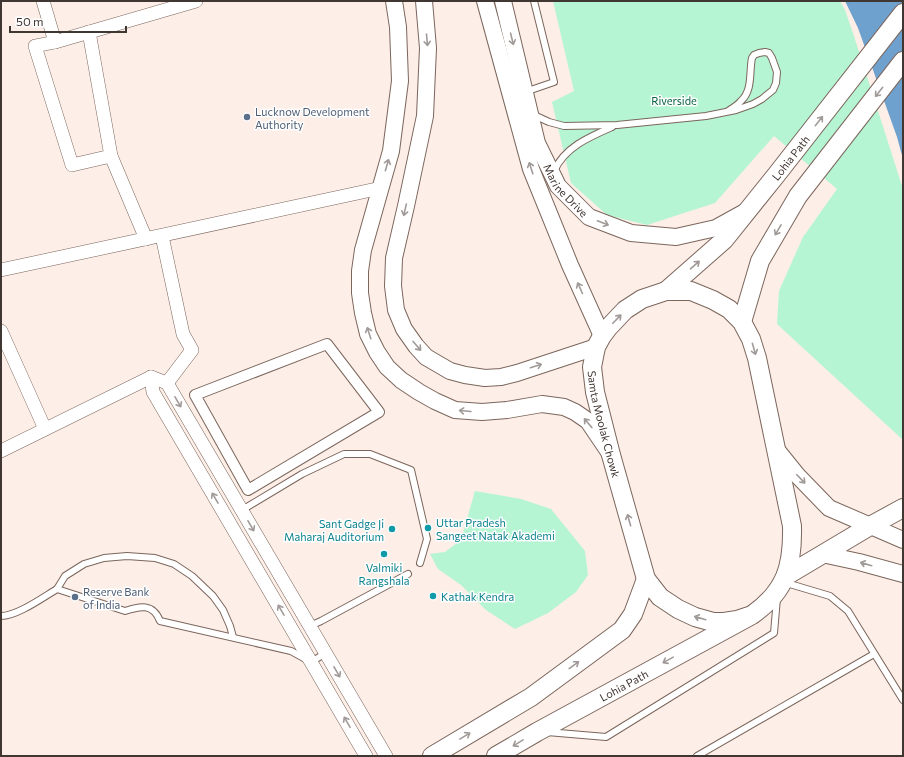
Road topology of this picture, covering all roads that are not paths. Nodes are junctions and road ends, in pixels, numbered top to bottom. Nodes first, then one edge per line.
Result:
1 (43, 1) edge
2 (196, 1) edge
3 (394, 1) edge
4 (424, 1) edge
5 (485, 1) edge
6 (503, 1) edge
7 (534, 1) edge
8 (903, 13) edge
9 (89, 32) junction
10 (55, 42) junction
11 (903, 61) edge
12 (525, 92) junction
13 (728, 111) junction
14 (530, 114) junction
15 (617, 125) junction
16 (111, 156) junction
17 (552, 175) junction
18 (381, 188) junction
19 (748, 211) junction
20 (162, 236) junction
21 (146, 239) junction
22 (1, 270) edge
23 (666, 290) junction
24 (742, 322) junction
25 (1, 331) edge
26 (599, 342) junction
27 (151, 377) junction
28 (167, 383) junction
29 (194, 395) joint
30 (45, 429) junction
31 (776, 449) junction
32 (1, 451) edge
33 (611, 455) junction
34 (903, 508) edge
35 (242, 510) junction
36 (870, 526) junction
37 (903, 540) edge
38 (822, 554) junction
39 (420, 563) dead end
40 (408, 574) dead end
41 (903, 574) edge
42 (646, 579) junction
43 (782, 583) junction
44 (56, 589) junction
45 (752, 615) junction
46 (1, 616) edge
47 (310, 626) junction
48 (233, 637) junction
49 (326, 653) junction
50 (874, 654) junction
51 (311, 662) junction
52 (903, 700) edge
53 (537, 732) junction
54 (366, 756) edge
55 (386, 756) edge
56 (432, 756) edge
57 (496, 756) edge
58 (697, 756) edge

1 - 10 street
2 - 9 street
18 -> 3 street
4 -> 26 street
26 -> 5 street, Marine Drive
6 -> 12 street, Marine Drive
7 - 12 lane
19 -> 8 main road, Lohia Path
9 - 10 street
9 - 16 street
10 - 16 street
11 -> 24 main road
12 - 14 street, Marine Drive
13 - 13 lane
13 - 15 lane
14 - 15 lane
14 - 17 street, Marine Drive
15 - 17 lane
16 - 21 street
17 -> 19 street, Marine Drive
18 - 20 street
33 -> 18 street
23 -> 19 main road, Lohia Path
20 - 21 street
20 - 28 street
21 - 22 street
23 - 24 main road, Samta Moolak Chowk
26 -> 23 main road, Samta Moolak Chowk
24 -> 31 main road, Samta Moolak Chowk
25 - 30 street
26 - 33 main road, Samta Moolak Chowk
27 - 28 street
27 - 30 street
51 -> 27 street
28 -> 35 street
29 - 29 street
30 - 32 street
31 -> 36 street
31 - 43 main road, Samta Moolak Chowk
42 -> 33 main road, Samta Moolak Chowk
34 - 36 main road
35 - 39 lane
35 -> 47 street
36 - 37 street
36 - 38 main road
41 -> 38 street
38 - 43 main road
40 - 47 lane
45 -> 42 main road, Samta Moolak Chowk
56 -> 42 main road
43 - 45 main road, Samta Moolak Chowk
43 - 50 lane
43 - 53 lane
44 - 46 lane
44 - 48 lane
44 - 48 lane
45 -> 53 main road, Lohia Path
47 - 49 street
48 - 51 lane
49 - 51 lane
49 -> 55 street
50 - 52 lane
50 - 58 lane
54 -> 51 street
53 -> 57 main road, Lohia Path

